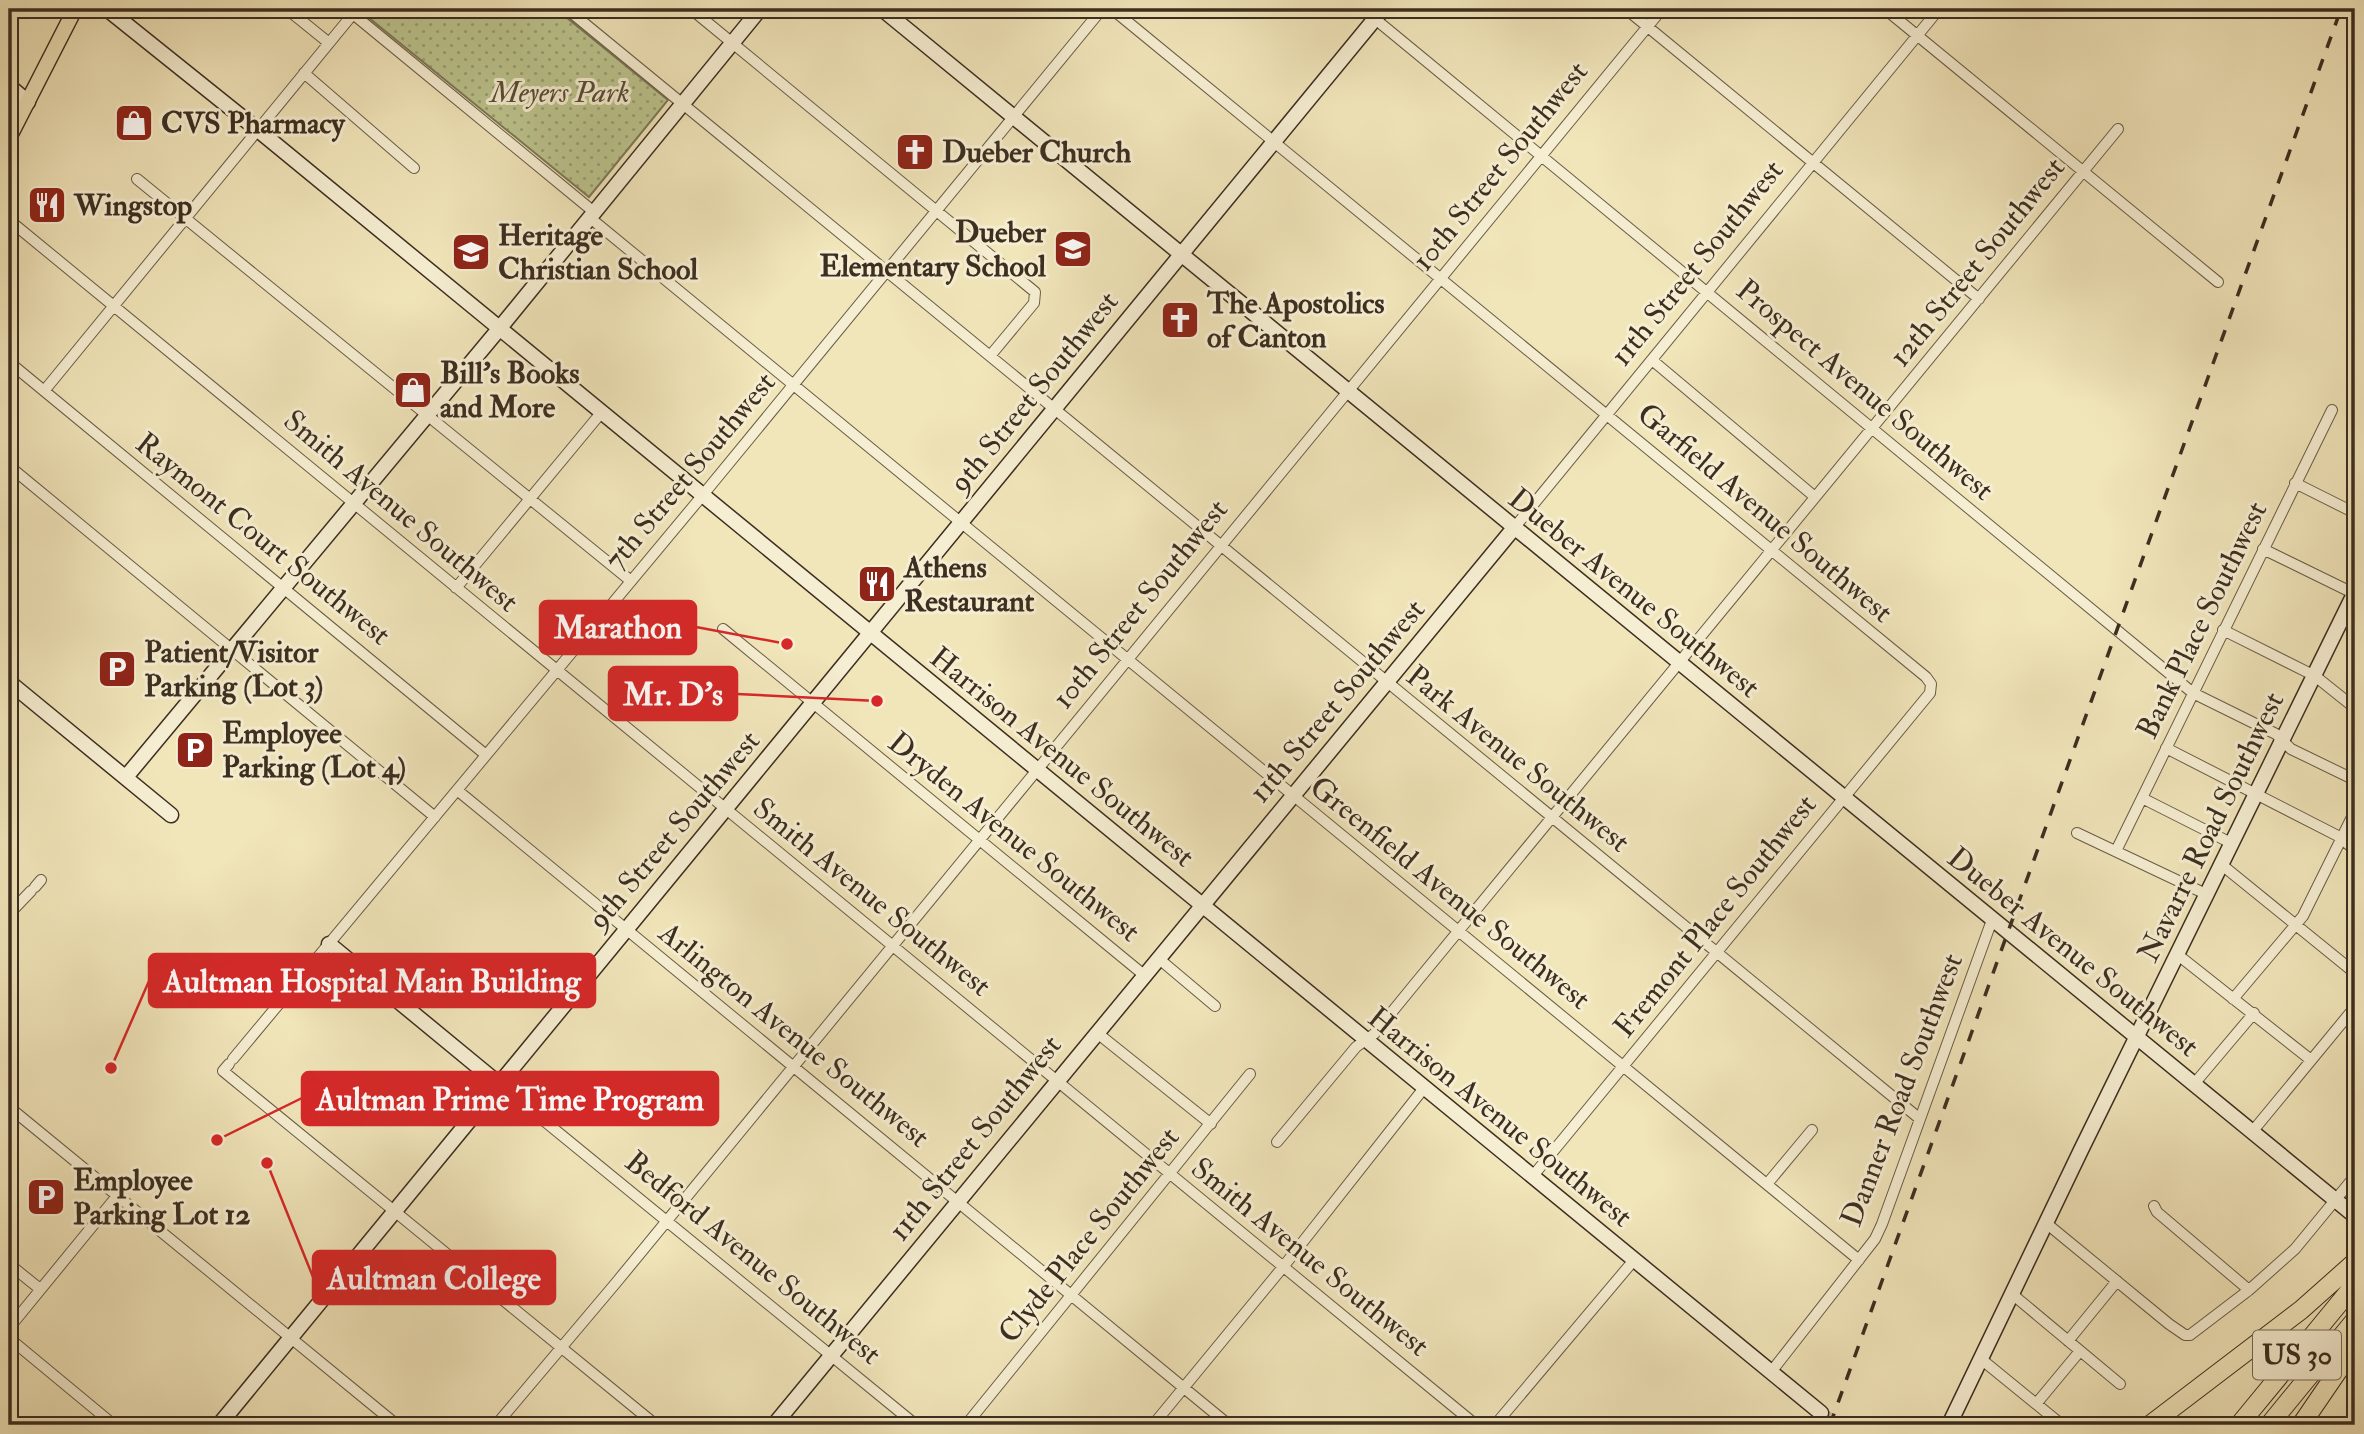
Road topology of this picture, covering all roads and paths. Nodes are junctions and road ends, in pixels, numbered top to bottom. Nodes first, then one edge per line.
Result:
1 (75, 9) edge
2 (107, 9) edge
3 (287, 9) edge
4 (567, 9) edge
5 (691, 9) edge
6 (760, 9) edge
7 (882, 9) edge
8 (1102, 9) edge
9 (1112, 9) edge
10 (1363, 9) edge
11 (1626, 9) edge
12 (1662, 9) edge
13 (1885, 9) edge
14 (1939, 9) edge
15 (355, 11) edge
16 (1379, 14) edge
17 (1647, 27) junction
18 (1918, 36) junction
19 (329, 43) junction
20 (732, 43) junction
21 (304, 73) junction
22 (9, 86) edge
23 (28, 102) junction
24 (683, 104) junction
25 (1013, 116) junction
26 (2118, 129) dead end
27 (258, 130) junction
28 (9, 138) edge
29 (1274, 140) junction
30 (1542, 155) junction
31 (1813, 163) junction
32 (414, 168) dead end
33 (2083, 172) junction
34 (137, 179) dead end
35 (936, 211) junction
36 (592, 214) junction
37 (186, 219) junction
38 (9, 220) edge
39 (1181, 254) junction
40 (887, 271) junction
41 (1440, 279) junction
42 (2218, 282) dead end
43 (1708, 292) junction
44 (1979, 299) junction
45 (115, 307) junction
46 (499, 328) junction
47 (990, 356) junction
48 (1652, 360) junction
49 (9, 362) edge
50 (794, 385) junction
51 (44, 391) junction
52 (1348, 391) junction
53 (1054, 409) junction
54 (2332, 410) dead end
55 (601, 412) junction
56 (426, 415) junction
57 (1607, 415) junction
58 (1872, 428) junction
59 (9, 466) edge
60 (2295, 483) junction
61 (702, 496) junction
62 (1815, 497) junction
63 (530, 499) junction
64 (353, 503) junction
65 (2355, 513) edge
66 (961, 523) junction
67 (1514, 528) junction
68 (1220, 546) junction
69 (2263, 549) junction
70 (1771, 551) junction
71 (631, 581) junction
72 (283, 587) junction
73 (456, 588) junction
74 (2355, 594) edge
75 (723, 629) dead end
76 (2223, 630) junction
77 (869, 634) junction
78 (231, 649) junction
79 (1127, 660) junction
80 (1678, 663) junction
81 (557, 671) junction
82 (2315, 676) junction
83 (9, 682) edge
84 (1386, 682) junction
85 (1931, 684) joint
86 (2193, 693) junction
87 (813, 703) junction
88 (2355, 708) edge
89 (2283, 741) junction
90 (2166, 748) junction
91 (486, 755) junction
92 (1036, 770) junction
93 (125, 777) junction
94 (2355, 780) edge
95 (457, 790) junction
96 (2257, 793) junction
97 (1293, 795) junction
98 (1843, 798) junction
99 (2142, 798) junction
100 (726, 809) junction
101 (2355, 811) edge
102 (171, 815) dead end
103 (435, 817) junction
104 (1551, 818) junction
105 (2077, 833) dead end
106 (979, 839) junction
107 (2342, 839) junction
108 (2233, 844) junction
109 (2355, 850) edge
110 (2116, 851) junction
111 (2222, 865) junction
112 (36, 886) dead end
113 (2208, 895) junction
114 (13, 902) edge
115 (1202, 906) junction
116 (9, 914) edge
117 (1992, 920) junction
118 (2296, 925) junction
119 (626, 929) junction
120 (1458, 931) junction
121 (329, 944) junction
122 (892, 945) junction
123 (1717, 953) junction
124 (2178, 955) junction
125 (1158, 958) junction
126 (2355, 973) edge
127 (1144, 975) junction
128 (2233, 999) junction
129 (1215, 1006) dead end
130 (2355, 1007) edge
131 (2254, 1013) junction
132 (1096, 1032) junction
133 (2137, 1037) junction
134 (1365, 1040) junction
135 (2311, 1060) junction
136 (792, 1066) junction
137 (1623, 1067) junction
138 (1250, 1074) dead end
139 (1056, 1080) junction
140 (499, 1084) junction
141 (2194, 1084) junction
142 (1424, 1088) junction
143 (9, 1107) edge
144 (1920, 1119) junction
145 (1211, 1124) junction
146 (1812, 1130) dead end
147 (2252, 1132) junction
148 (1277, 1142) dead end
149 (1170, 1175) junction
150 (2355, 1176) edge
151 (1532, 1177) junction
152 (1767, 1184) junction
153 (117, 1196) junction
154 (2336, 1200) junction
155 (958, 1201) junction
156 (2154, 1206) dead end
157 (395, 1211) junction
158 (2354, 1215) edge
159 (666, 1220) junction
160 (2046, 1223) junction
161 (1634, 1260) junction
162 (1859, 1260) junction
163 (2355, 1262) edge
164 (9, 1264) edge
165 (1283, 1267) junction
166 (2117, 1281) junction
167 (2355, 1284) edge
168 (40, 1289) junction
169 (2249, 1290) junction
170 (2012, 1294) junction
171 (1072, 1296) junction
172 (2355, 1320) edge
173 (9, 1328) edge
174 (9, 1338) edge
175 (290, 1338) junction
176 (2068, 1341) junction
177 (2355, 1346) edge
178 (561, 1348) junction
179 (2080, 1351) junction
180 (831, 1355) junction
181 (1981, 1359) junction
182 (1771, 1372) junction
183 (2120, 1384) dead end
184 (1184, 1388) junction
185 (2036, 1404) junction
186 (1821, 1413) tunnel mouth
187 (114, 1425) edge
188 (219, 1425) edge
189 (397, 1425) edge
190 (496, 1425) edge
191 (656, 1425) edge
192 (774, 1425) edge
193 (916, 1425) edge
194 (966, 1425) edge
195 (1153, 1425) edge
196 (1229, 1425) edge
197 (1476, 1425) edge
198 (1495, 1425) edge
199 (1949, 1425) edge
200 (2062, 1425) edge
201 (2150, 1425) edge
202 (2239, 1425) edge
203 (2269, 1425) edge
204 (2301, 1425) edge

1 - 23 main road
2 - 27 street, Harrison Avenue Southwest
3 - 19 street
4 - 24 street, Park Avenue Southwest
5 - 20 street
6 - 20 street
7 - 25 street, Dueber Avenue Southwest
8 - 25 street, 7th Street Southwest
9 - 29 street, Garfield Avenue Southwest
10 - 16 street, Prospect Avenue Southwest
11 - 17 street
12 - 17 street, 10th Street Southwest
13 - 18 street
14 - 18 street, 11th Street Southwest
15 - 19 street
15 - 36 street, Greenfield Avenue Southwest
16 - 29 street, 9th Street Southwest
16 - 30 street, Prospect Avenue Southwest
17 - 30 street, 10th Street Southwest
17 - 31 street
18 - 31 street, 11th Street Southwest
18 - 33 street
19 - 21 street
20 - 24 street
20 - 35 street
21 - 27 street
21 - 32 street
22 - 23 street
23 - 28 main road
24 - 36 street
24 - 40 street, Park Avenue Southwest
25 - 35 street, 7th Street Southwest
25 - 39 street, Dueber Avenue Southwest
26 - 33 street, 12th Street Southwest
27 - 37 street
27 - 46 street, Harrison Avenue Southwest
29 - 39 street, 9th Street Southwest
29 - 41 street, Garfield Avenue Southwest
30 - 41 street, 10th Street Southwest
30 - 43 street, Prospect Avenue Southwest
31 - 43 street, 11th Street Southwest
31 - 44 street
33 - 42 street
33 - 44 street, 12th Street Southwest
34 - 37 street
35 - 40 street, 7th Street Southwest
35 - 47 street
36 - 46 street
36 - 50 street, Greenfield Avenue Southwest
37 - 45 street
37 - 56 street
38 - 45 street, Smith Avenue Southwest
39 - 52 street, Dueber Avenue Southwest
39 - 53 street, 9th Street Southwest
40 - 47 street, Park Avenue Southwest
40 - 50 street, 7th Street Southwest
41 - 52 street, 10th Street Southwest
41 - 57 street, Garfield Avenue Southwest
43 - 48 street, 11th Street Southwest
43 - 58 street, Prospect Avenue Southwest
44 - 58 street, 12th Street Southwest
45 - 51 street
45 - 64 street, Smith Avenue Southwest
46 - 55 street, Harrison Avenue Southwest
46 - 56 street
47 - 53 street, Park Avenue Southwest
48 - 57 street, 11th Street Southwest
48 - 62 street
49 - 51 street, Raymont Court Southwest
50 - 61 street, 7th Street Southwest
50 - 66 street, Greenfield Avenue Southwest
51 - 72 street, Raymont Court Southwest
52 - 67 street, Dueber Avenue Southwest
52 - 68 street, 10th Street Southwest
53 - 66 street, 9th Street Southwest
53 - 68 street, Park Avenue Southwest
54 - 60 street, Bank Place Southwest
55 - 61 street, Harrison Avenue Southwest
55 - 63 street
56 - 63 street
56 - 64 street
57 - 67 street, 11th Street Southwest
57 - 70 street, Garfield Avenue Southwest
58 - 62 street, 12th Street Southwest
58 - 86 street, Prospect Avenue Southwest
59 - 78 street
60 - 65 street
60 - 69 street, Bank Place Southwest
61 - 71 street, 7th Street Southwest
61 - 77 street, Harrison Avenue Southwest
62 - 70 street, 12th Street Southwest
63 - 71 street
63 - 73 street
64 - 72 street
64 - 73 street, Smith Avenue Southwest
66 - 77 street, 9th Street Southwest
66 - 79 street, Greenfield Avenue Southwest
67 - 80 street, Dueber Avenue Southwest
67 - 84 street, 11th Street Southwest
68 - 79 street, 10th Street Southwest
68 - 84 street, Park Avenue Southwest
69 - 74 street
69 - 76 street, Bank Place Southwest
70 - 80 street, 12th Street Southwest
70 - 85 street, Garfield Avenue Southwest
71 - 81 street, 7th Street Southwest
72 - 78 street
72 - 91 street, Raymont Court Southwest
73 - 81 street, Smith Avenue Southwest
74 - 82 street, Navarre Road Southwest
75 - 87 street, Dryden Avenue Southwest
76 - 82 street
76 - 86 street, Bank Place Southwest
77 - 87 street, 9th Street Southwest
77 - 92 street, Harrison Avenue Southwest
78 - 93 street
78 - 103 street
79 - 92 street, 10th Street Southwest
79 - 97 street, Greenfield Avenue Southwest
80 - 98 street, Dueber Avenue Southwest
80 - 104 street, 12th Street Southwest
81 - 91 street, 7th Street Southwest
81 - 100 street, Smith Avenue Southwest
82 - 88 street
82 - 89 street, Navarre Road Southwest
83 - 93 street
84 - 97 street, 11th Street Southwest
84 - 104 street, Park Avenue Southwest
85 - 98 street, Fremont Place Southwest
86 - 89 street, Prospect Avenue Southwest
86 - 90 street, Bank Place Southwest
87 - 100 street, 9th Street Southwest
87 - 106 street, Dryden Avenue Southwest
89 - 94 street, Prospect Avenue Southwest
89 - 96 street, Navarre Road Southwest
90 - 96 street
90 - 99 street, Bank Place Southwest
91 - 95 street, 7th Street Southwest
92 - 106 street, 10th Street Southwest
92 - 115 street, Harrison Avenue Southwest
93 - 102 street
95 - 103 street, 7th Street Southwest
95 - 119 street, Arlington Avenue Southwest
96 - 107 street
96 - 108 street, Navarre Road Southwest
97 - 115 street, 11th Street Southwest
97 - 120 street, Greenfield Avenue Southwest
98 - 117 street, Dueber Avenue Southwest
98 - 123 street, Fremont Place Southwest
99 - 108 street
99 - 110 street, Bank Place Southwest
100 - 119 street, 9th Street Southwest
100 - 122 street, Smith Avenue Southwest
101 - 107 street
103 - 121 street, 7th Street Southwest
104 - 120 street, 12th Street Southwest
104 - 123 street, Park Avenue Southwest
105 - 110 street
106 - 122 street, 10th Street Southwest
106 - 127 street, Dryden Avenue Southwest
107 - 109 street
107 - 118 street
108 - 111 street, Navarre Road Southwest
110 - 113 street
111 - 113 street, Navarre Road Southwest
111 - 118 street
112 - 114 street
113 - 124 street, Navarre Road Southwest
114 - 116 street
115 - 125 street, 11th Street Southwest
115 - 134 street, Harrison Avenue Southwest
117 - 133 street, Dueber Avenue Southwest
117 - 144 street, Danner Road Southwest
118 - 126 street
118 - 128 street
119 - 136 street, Arlington Avenue Southwest
119 - 140 street, 9th Street Southwest
120 - 134 street, 12th Street Southwest
120 - 137 street, Greenfield Avenue Southwest
121 - 140 street, Bedford Avenue Southwest
121 - 157 street, 7th Street Southwest
122 - 136 street, 10th Street Southwest
122 - 139 street, Smith Avenue Southwest
123 - 137 street, Fremont Place Southwest
123 - 144 street, Park Avenue Southwest
124 - 128 street
124 - 133 street, Navarre Road Southwest
125 - 127 street, 11th Street Southwest
125 - 129 street, Dryden Avenue Southwest
127 - 132 street, 11th Street Southwest
128 - 131 street
130 - 135 street
131 - 135 street
131 - 141 street
132 - 139 street, 11th Street Southwest
132 - 145 street
133 - 141 street, Dueber Avenue Southwest
133 - 160 street, Navarre Road Southwest
134 - 142 street, Harrison Avenue Southwest
134 - 148 street, 12th Street Southwest
135 - 147 street
136 - 155 street, Arlington Avenue Southwest
136 - 159 street, 10th Street Southwest
137 - 151 street, Fremont Place Southwest
137 - 152 street, Greenfield Avenue Southwest
138 - 145 street, Clyde Place Southwest
139 - 149 street, Smith Avenue Southwest
139 - 155 street, 11th Street Southwest
140 - 157 street, 9th Street Southwest
140 - 159 street, Bedford Avenue Southwest
141 - 147 street, Dueber Avenue Southwest
142 - 151 street, Harrison Avenue Southwest
142 - 165 street
143 - 153 street
144 - 162 street, Danner Road Southwest
145 - 149 street, Clyde Place Southwest
146 - 152 street
147 - 154 street, Dueber Avenue Southwest
149 - 165 street, Smith Avenue Southwest
149 - 171 street, Clyde Place Southwest
150 - 154 street
151 - 161 street, Harrison Avenue Southwest
152 - 162 street, Greenfield Avenue Southwest
153 - 168 street
153 - 175 street
154 - 158 street, Dueber Avenue Southwest
154 - 169 street
155 - 171 street, Arlington Avenue Southwest
155 - 180 street, 11th Street Southwest
156 - 169 street
157 - 175 street, 9th Street Southwest
157 - 178 street
159 - 178 street, 10th Street Southwest
159 - 180 street, Bedford Avenue Southwest
160 - 166 street
160 - 170 street, Navarre Road Southwest
161 - 182 street, Harrison Avenue Southwest
161 - 198 street
162 - 182 street, Danner Road Southwest
163 - 201 highway
164 - 168 street
165 - 184 street
165 - 197 street, Smith Avenue Southwest
166 - 169 street
166 - 176 street
167 - 202 highway, US 30
168 - 173 street
170 - 176 street
170 - 181 street, Navarre Road Southwest
171 - 184 street, Arlington Avenue Southwest
171 - 194 street, Clyde Place Southwest
172 - 203 highway, US 30
174 - 187 street
175 - 188 street, 9th Street Southwest
175 - 189 street
176 - 179 street
177 - 204 highway
178 - 190 street, 10th Street Southwest
178 - 191 street
179 - 183 street
179 - 185 street
180 - 192 street, 11th Street Southwest
180 - 193 street, Bedford Avenue Southwest
181 - 185 street
181 - 199 street, Navarre Road Southwest
182 - 186 street, Harrison Avenue Southwest
184 - 195 street
184 - 196 street, Arlington Avenue Southwest
185 - 200 street

